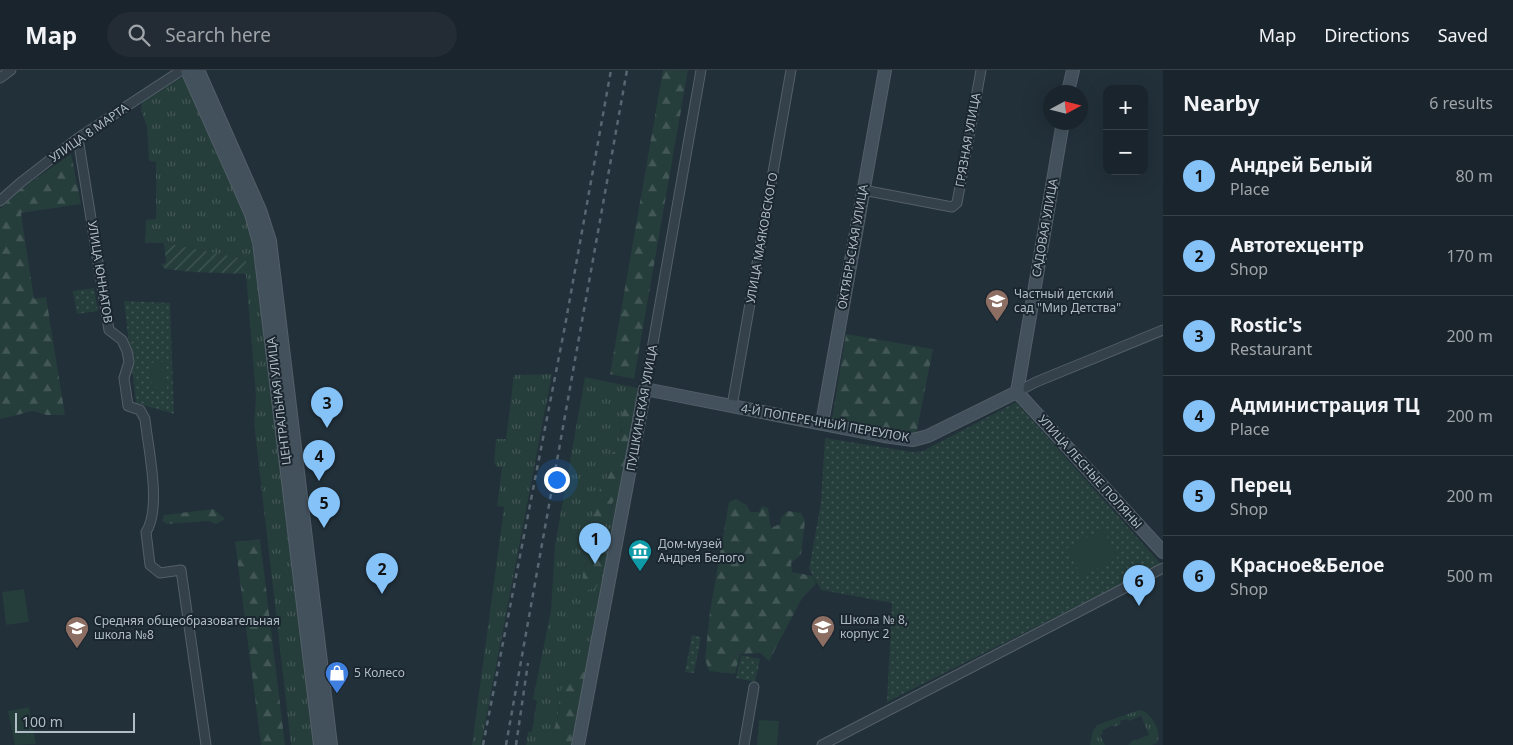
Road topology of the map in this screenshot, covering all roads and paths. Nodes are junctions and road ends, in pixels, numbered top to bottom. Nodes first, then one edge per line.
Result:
1 (11, 70) edge
2 (182, 70) edge
3 (187, 70) edge
4 (198, 70) edge
5 (701, 70) edge
6 (791, 70) edge
7 (884, 70) edge
8 (981, 70) edge
9 (1073, 70) edge
10 (0, 78) edge
11 (1070, 85) edge
12 (1062, 130) edge
13 (78, 138) junction
14 (863, 190) junction
15 (0, 201) edge
16 (1163, 330) edge
17 (646, 389) junction
18 (1017, 392) junction
19 (732, 406) junction
20 (822, 424) junction
21 (1163, 552) edge
22 (1163, 568) edge
23 (305, 577) junction
24 (754, 686) dead end
25 (206, 745) edge
26 (320, 745) edge
27 (331, 745) edge
28 (578, 745) edge
29 (744, 745) edge
30 (822, 745) edge

1 - 10 street
2 - 13 street, УЛИЦА 8 МАРТА
3 - 23 street, ЦЕНТРАЛЬНАЯ УЛИЦА
4 - 23 street, ЦЕНТРАЛЬНАЯ УЛИЦА
5 - 17 street, ПУШКИНСКАЯ УЛИЦА
6 - 19 street, УЛИЦА МАЯКОВСКОГО
7 - 14 street, ОКТЯБРЬСКАЯ УЛИЦА
8 - 14 street, ГРЯЗНАЯ УЛИЦА
9 - 11 street
12 - 18 street, САДОВАЯ УЛИЦА
13 - 15 street, УЛИЦА 8 МАРТА
13 - 25 street, УЛИЦА ЮННАТОВ
14 - 20 street, ОКТЯБРЬСКАЯ УЛИЦА
16 - 18 street, 4-Й ПОПЕРЕЧНЫЙ ПЕРЕУЛОК
17 - 19 street, 4-Й ПОПЕРЕЧНЫЙ ПЕРЕУЛОК
17 - 28 street, ПУШКИНСКАЯ УЛИЦА
18 - 20 street, 4-Й ПОПЕРЕЧНЫЙ ПЕРЕУЛОК
18 - 21 street, УЛИЦА ЛЕСНЫЕ ПОЛЯНЫ
19 - 20 street, 4-Й ПОПЕРЕЧНЫЙ ПЕРЕУЛОК
22 - 30 street
23 - 26 street, ЦЕНТРАЛЬНАЯ УЛИЦА
23 - 27 street, ЦЕНТРАЛЬНАЯ УЛИЦА
24 - 29 street

